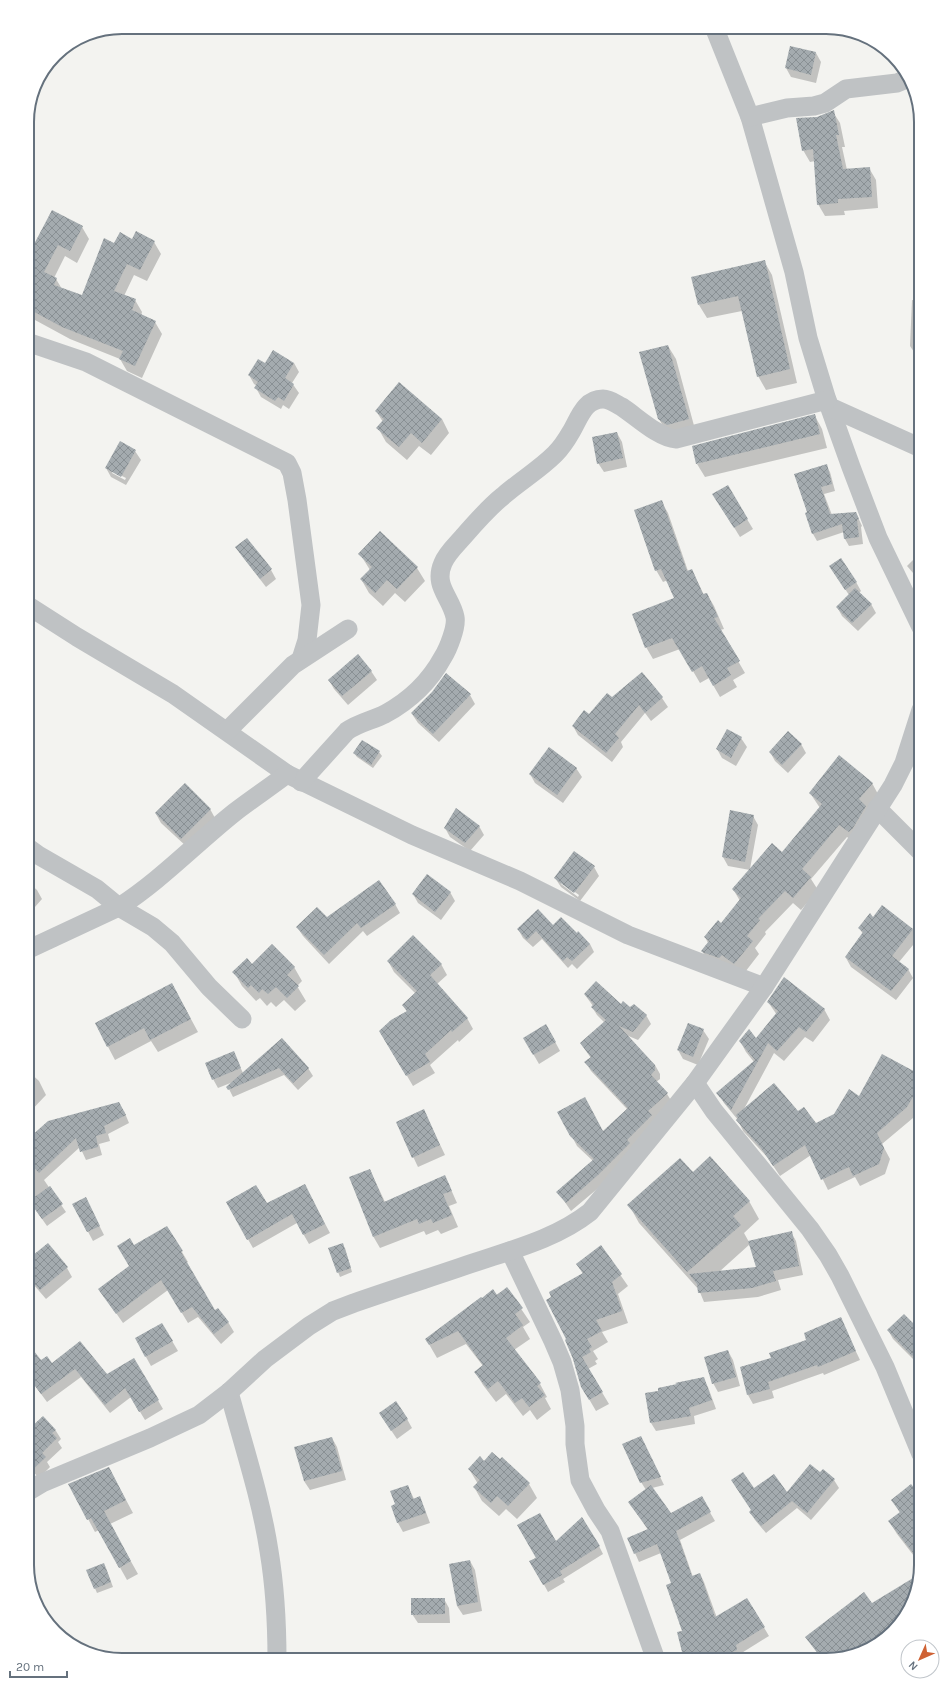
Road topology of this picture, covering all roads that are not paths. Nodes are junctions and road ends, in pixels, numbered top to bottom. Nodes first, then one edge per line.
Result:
1 (717, 34) edge
2 (903, 80) edge
3 (750, 117) junction
4 (34, 344) edge
5 (828, 403) junction
6 (914, 441) edge
7 (34, 609) edge
8 (914, 613) edge
9 (348, 629) dead end
10 (301, 659) junction
11 (227, 731) junction
12 (914, 732) edge
13 (914, 757) edge
14 (904, 763) junction
15 (294, 778) junction
16 (877, 808) junction
17 (914, 845) edge
18 (34, 852) edge
19 (119, 906) junction
20 (34, 947) edge
21 (764, 987) junction
22 (242, 1019) dead end
23 (696, 1083) junction
24 (510, 1251) junction
25 (229, 1392) junction
26 (914, 1437) edge
27 (34, 1488) edge
28 (277, 1653) edge
29 (654, 1653) edge

1 - 3 street
2 - 3 street
3 - 5 street
4 - 10 street
5 - 6 street
5 - 8 street
5 - 15 street
7 - 11 street
9 - 10 street
10 - 11 street
11 - 15 street
12 - 14 street
13 - 14 street
14 - 16 street
15 - 19 street
15 - 21 street
16 - 17 street
16 - 21 street
18 - 19 street
19 - 20 street
19 - 22 street
21 - 23 street
23 - 24 street
23 - 26 street
24 - 25 street
24 - 29 street
25 - 27 street
25 - 28 street

